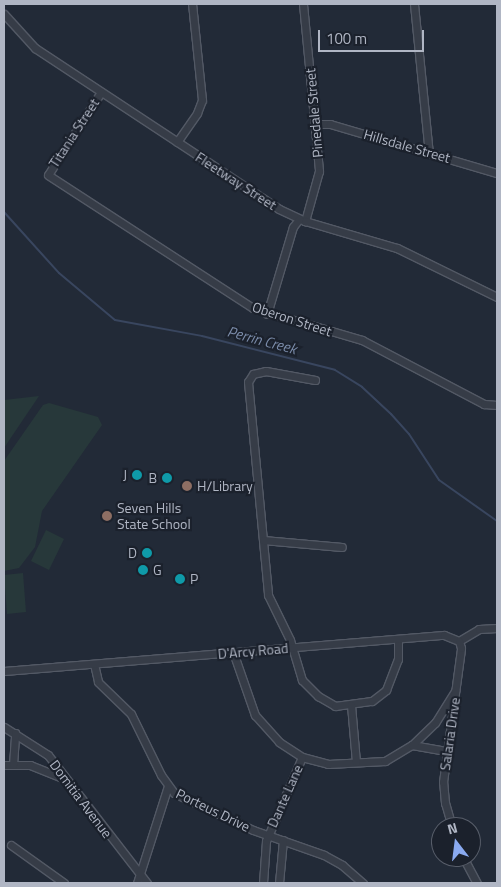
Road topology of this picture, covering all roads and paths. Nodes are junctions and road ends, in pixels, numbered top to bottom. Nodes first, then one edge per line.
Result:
1 (192, 4) edge
2 (303, 4) edge
3 (414, 4) edge
4 (4, 14) edge
5 (101, 92) junction
6 (315, 124) junction
7 (177, 142) junction
8 (429, 152) junction
9 (497, 173) edge
10 (48, 175) joint
11 (302, 220) junction
12 (497, 297) edge
13 (267, 314) junction
14 (315, 380) dead end
15 (497, 405) edge
16 (263, 540) junction
17 (342, 547) dead end
18 (497, 628) edge
19 (398, 639) junction
20 (459, 641) junction
21 (292, 647) junction
22 (233, 652) junction
23 (94, 664) junction
24 (4, 672) edge
25 (456, 689) junction
26 (351, 705) junction
27 (4, 727) edge
28 (15, 733) junction
29 (412, 745) junction
30 (447, 751) junction
31 (302, 757) junction
32 (356, 762) junction
33 (13, 764) junction
34 (4, 765) edge
35 (66, 779) junction
36 (168, 786) junction
37 (450, 817) edge
38 (268, 835) junction
39 (283, 840) junction
40 (12, 845) dead end
41 (468, 867) edge
42 (139, 874) junction
43 (64, 883) edge
44 (137, 883) edge
45 (147, 883) edge
46 (263, 883) edge
47 (279, 883) edge
48 (363, 883) edge
49 (477, 883) edge

1 - 7 street
2 - 6 street, Pinedale Street
3 - 8 street
4 - 5 street, Fleetway Street
5 - 7 street, Fleetway Street
5 - 10 street, Titania Street
6 - 8 street, Hillsdale Street
6 - 11 street, Pinedale Street
7 - 11 street, Fleetway Street
8 - 9 street, Hillsdale Street
10 - 13 street, Oberon Street
11 - 12 street, Fleetway Street
11 - 13 street, Pinedale Street
13 - 15 street, Oberon Street
14 - 16 street
16 - 17 street
16 - 21 street
18 - 20 street
19 - 20 street, D'Arcy Road
19 - 21 street, D'Arcy Road
19 - 26 street
20 - 25 street, Salaria Drive
21 - 22 street, D'Arcy Road
21 - 26 street
22 - 23 street, D'Arcy Road
22 - 31 street
23 - 24 street, D'Arcy Road
23 - 36 street, Porteus Drive
25 - 29 street
25 - 30 street, Salaria Drive
26 - 32 street
27 - 28 street, Domitia Avenue
28 - 33 street
28 - 35 street, Domitia Avenue
29 - 30 street
29 - 32 street
30 - 37 street, Salaria Drive
31 - 32 street
31 - 38 street, Dante Lane
33 - 34 street
33 - 35 street
35 - 42 street, Domitia Avenue
36 - 38 street, Porteus Drive
36 - 42 street
38 - 39 street, Porteus Drive
38 - 46 street, Dante Lane
39 - 47 street
39 - 48 street, Porteus Drive
40 - 43 street
41 - 49 street
42 - 44 street
42 - 45 street, Domitia Avenue

